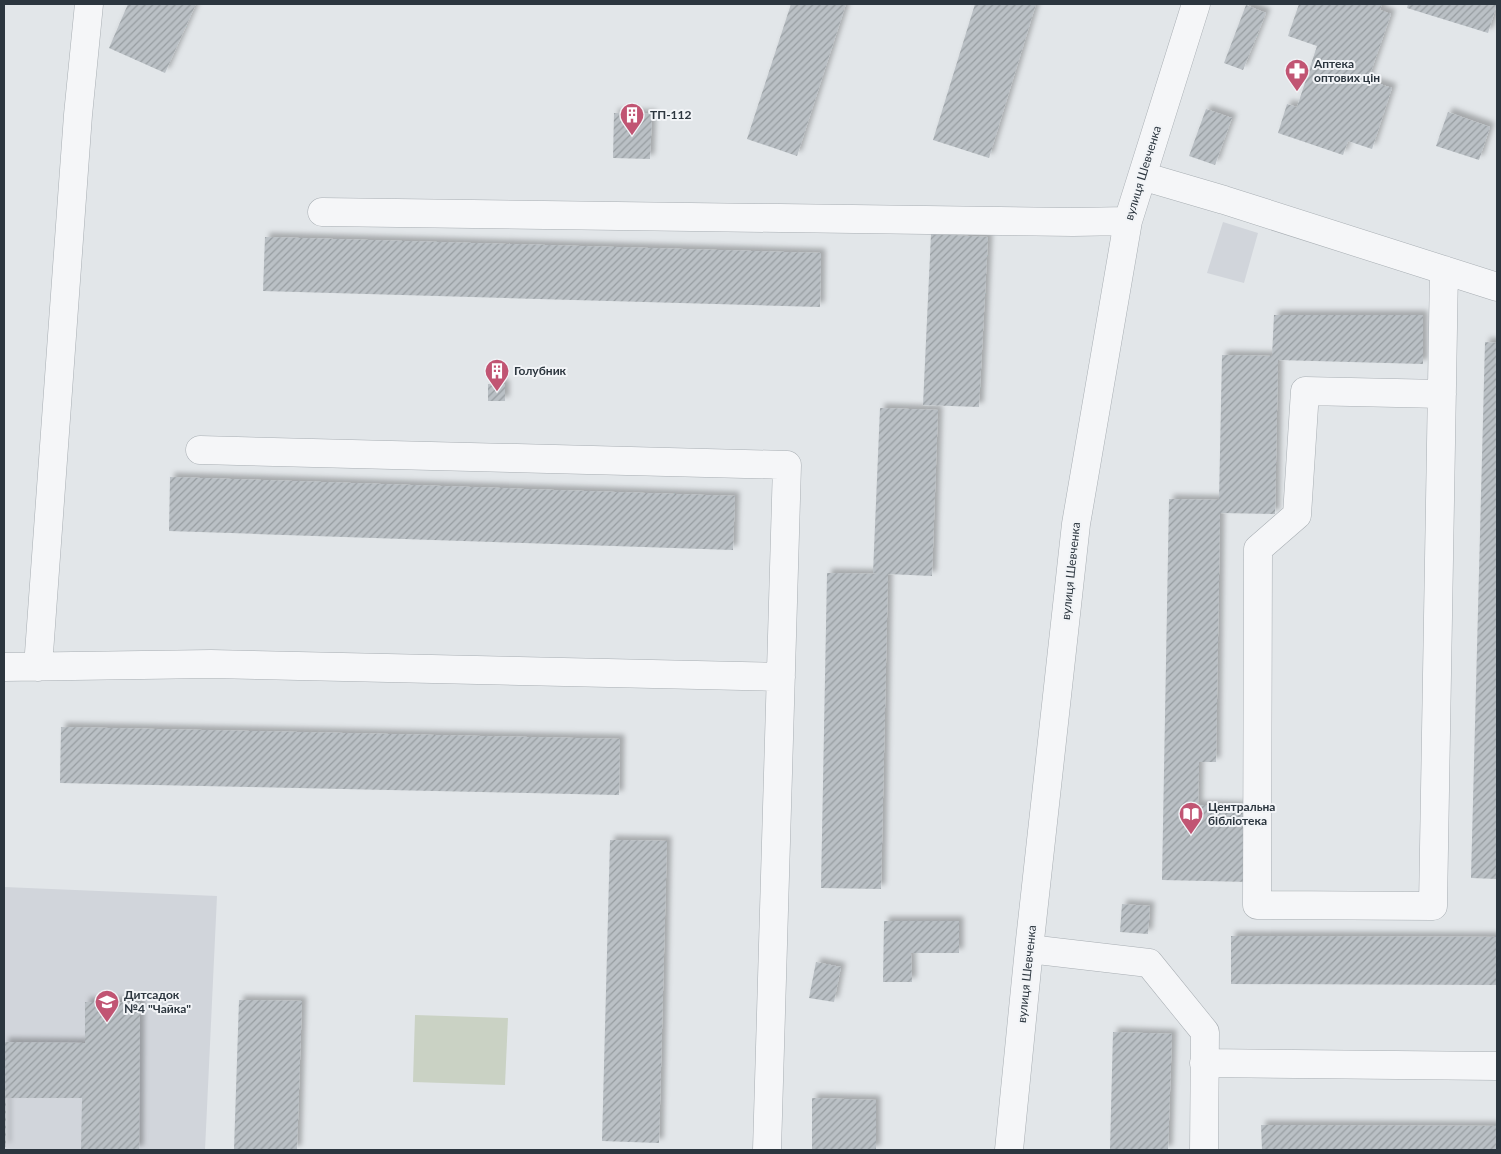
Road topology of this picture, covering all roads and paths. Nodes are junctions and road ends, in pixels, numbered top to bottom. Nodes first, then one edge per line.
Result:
1 (89, 4) edge
2 (1196, 4) edge
3 (1142, 176) junction
4 (322, 212) dead end
5 (1128, 221) junction
6 (1444, 270) junction
7 (1497, 287) edge
8 (1442, 394) junction
9 (200, 450) dead end
10 (38, 667) junction
11 (4, 668) edge
12 (781, 677) junction
13 (1029, 949) junction
14 (1204, 1063) junction
15 (1497, 1066) edge
16 (767, 1150) edge
17 (1009, 1150) edge
18 (1204, 1150) edge

1 - 10 street
2 - 3 street, вулиця Шевченка
3 - 5 street, вулиця Шевченка
3 - 6 street
4 - 5 street
5 - 13 street, вулиця Шевченка
6 - 7 street
6 - 8 street
8 - 8 street
9 - 12 street
10 - 11 street
10 - 12 street
12 - 16 street
13 - 14 street
13 - 17 street, вулиця Шевченка
14 - 15 street
14 - 18 street

